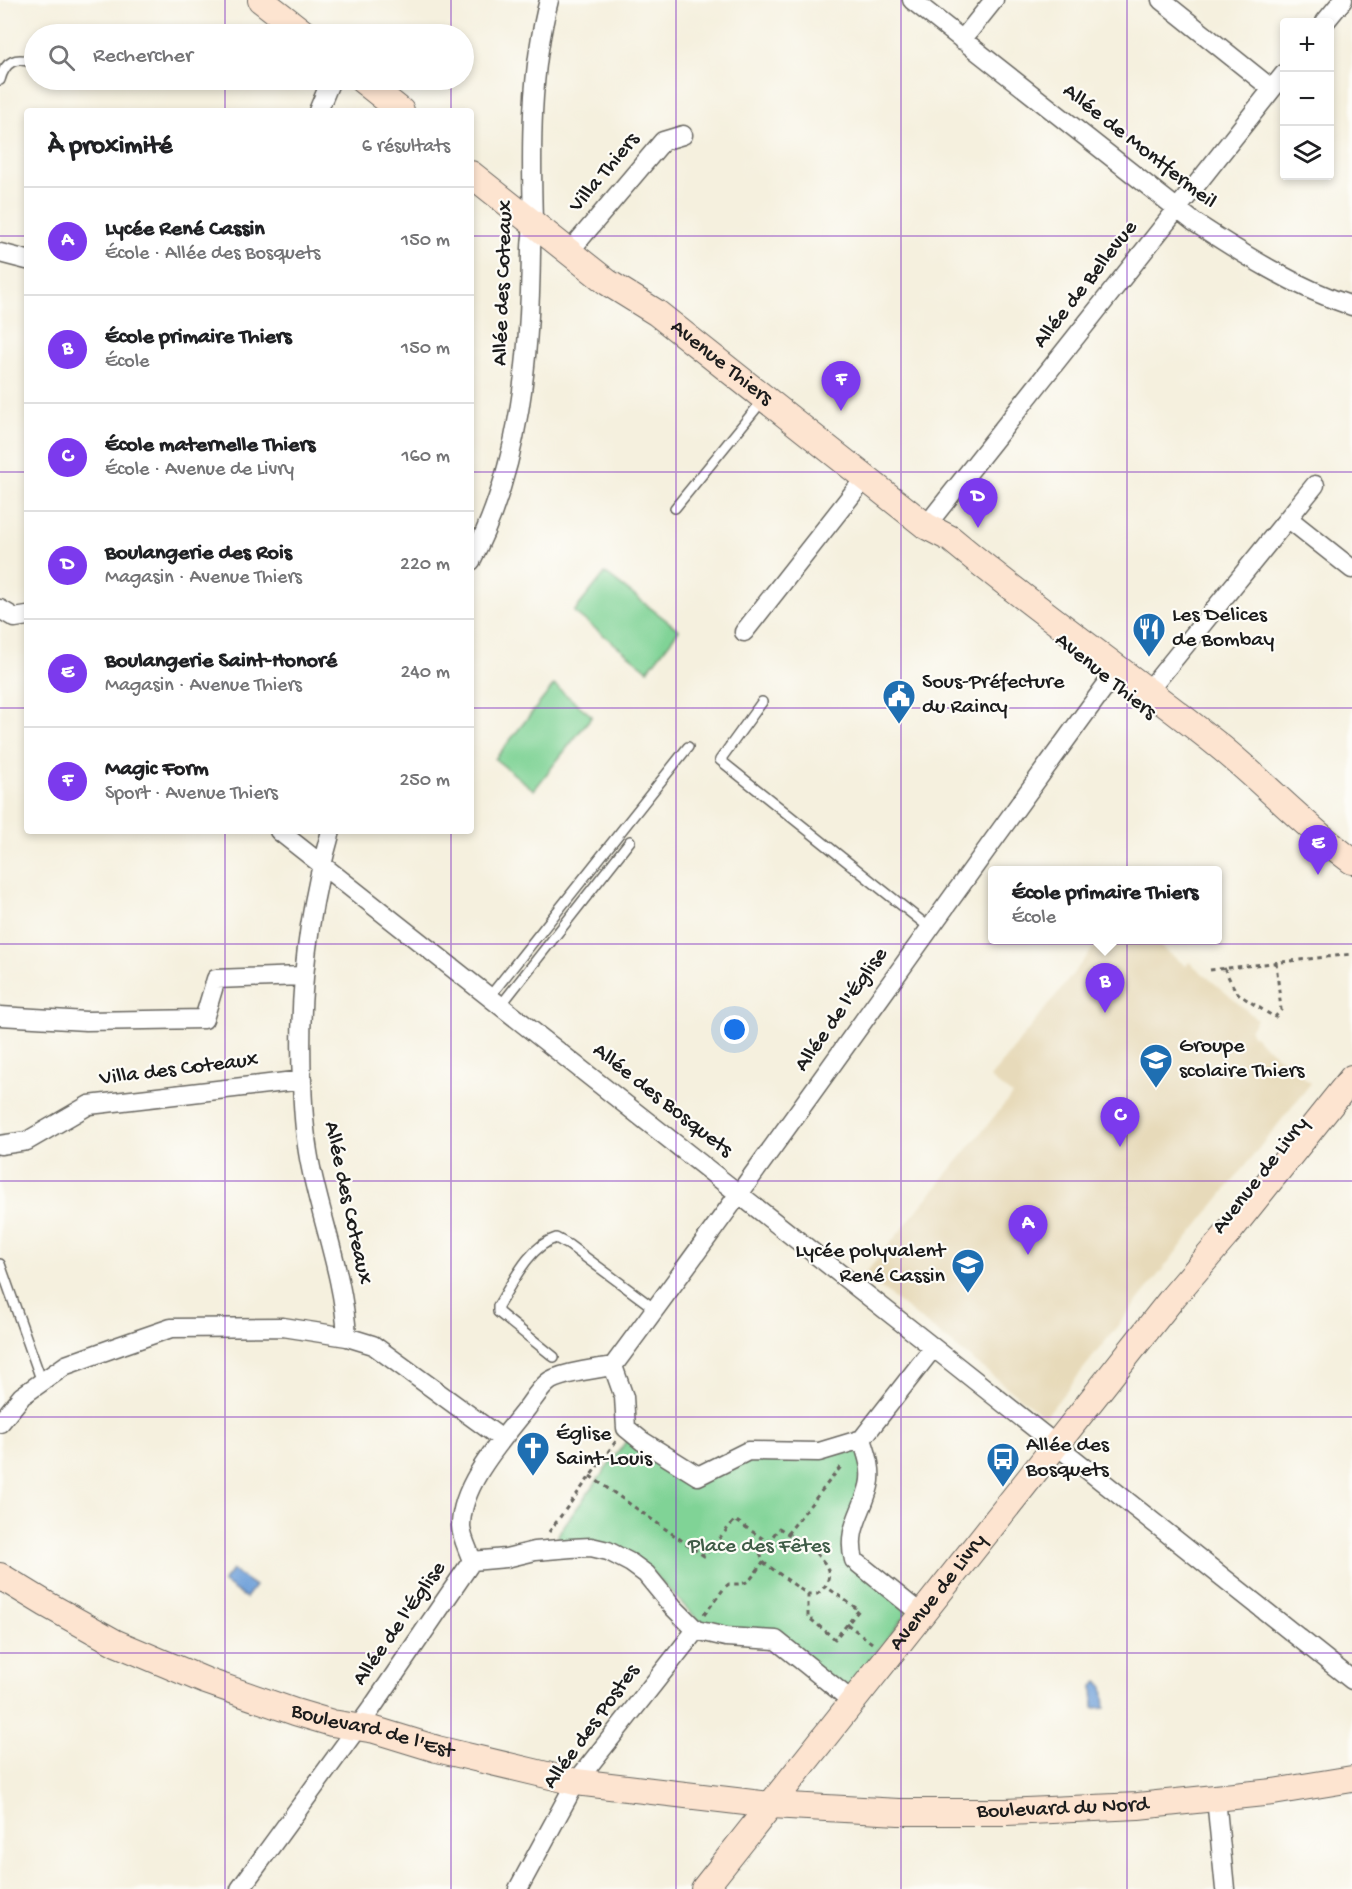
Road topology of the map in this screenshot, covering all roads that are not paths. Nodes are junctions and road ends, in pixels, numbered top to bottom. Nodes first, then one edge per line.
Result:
1 (261, 0) edge
2 (549, 0) edge
3 (912, 0) edge
4 (994, 0) edge
5 (1161, 0) edge
6 (1343, 0) edge
7 (1328, 18) edge
8 (292, 24) edge
9 (962, 40) junction
10 (24, 60) edge
11 (1280, 79) edge
12 (0, 80) edge
13 (1272, 89) junction
14 (327, 90) edge
15 (375, 90) edge
16 (319, 108) edge
17 (397, 108) edge
18 (683, 135) dead end
19 (474, 161) edge
20 (474, 176) edge
21 (1177, 209) junction
22 (532, 214) junction
23 (574, 246) junction
24 (0, 253) edge
25 (24, 259) edge
26 (1352, 306) edge
27 (765, 399) junction
28 (865, 478) junction
29 (1315, 485) dead end
30 (675, 508) dead end
31 (1289, 519) junction
32 (926, 526) junction
33 (474, 555) edge
34 (1352, 569) edge
35 (0, 609) edge
36 (24, 616) edge
37 (744, 632) dead end
38 (1109, 681) junction
39 (1149, 690) junction
40 (762, 702) dead end
41 (688, 747) dead end
42 (1226, 752) junction
43 (1294, 814) junction
44 (283, 834) edge
45 (330, 834) edge
46 (630, 841) dead end
47 (1351, 861) edge
48 (321, 864) junction
49 (930, 928) junction
50 (302, 976) junction
51 (496, 1000) junction
52 (0, 1016) edge
53 (1352, 1059) edge
54 (1352, 1078) edge
55 (302, 1080) junction
56 (0, 1145) edge
57 (741, 1194) junction
58 (0, 1264) edge
59 (1174, 1296) junction
60 (655, 1310) junction
61 (347, 1337) junction
62 (933, 1348) junction
63 (554, 1358) dead end
64 (613, 1366) junction
65 (42, 1382) junction
66 (0, 1423) edge
67 (502, 1439) junction
68 (862, 1439) junction
69 (1057, 1444) junction
70 (472, 1561) junction
71 (0, 1576) edge
72 (921, 1614) junction
73 (696, 1630) junction
74 (1352, 1680) edge
75 (852, 1701) junction
76 (356, 1728) junction
77 (1352, 1779) edge
78 (576, 1782) junction
79 (1216, 1798) junction
80 (771, 1805) junction
81 (240, 1889) edge
82 (518, 1889) edge
83 (704, 1889) edge
84 (1225, 1889) edge

1 - 8 main road
2 - 22 street, Allée des Coteaux
3 - 9 street, Allée de Montfermeil
4 - 9 street
5 - 13 street
6 - 7 street
9 - 21 street, Allée de Montfermeil
10 - 12 lane
11 - 13 street, Allée de Bellevue
13 - 21 street, Allée de Bellevue
14 - 16 street
15 - 17 main road
18 - 23 street, Villa Thiers
19 - 22 main road, Avenue Thiers
20 - 22 main road, Avenue Thiers
21 - 26 street, Allée de Montfermeil
21 - 32 street, Allée de Bellevue
22 - 23 main road, Avenue Thiers
22 - 33 street, Allée des Coteaux
23 - 27 main road, Avenue Thiers
24 - 25 street
27 - 28 main road, Avenue Thiers
27 - 30 lane
28 - 32 main road, Avenue Thiers
28 - 37 street
29 - 31 street
31 - 34 street
31 - 39 street
32 - 38 main road, Avenue Thiers
32 - 39 main road, Avenue Thiers
35 - 36 street
38 - 42 street
38 - 43 main road, Avenue Thiers
38 - 49 street, Allée de l'Église
39 - 42 main road, Avenue Thiers
40 - 49 lane
41 - 51 lane
42 - 43 main road, Avenue Thiers
43 - 47 main road, Avenue Thiers
44 - 48 street, Allée des Bosquets
45 - 48 street, Allée des Coteaux
46 - 51 lane
48 - 50 street, Allée des Coteaux
48 - 51 street, Allée des Bosquets
49 - 57 street, Allée de l'Église
50 - 52 street
50 - 55 street, Allée des Coteaux
51 - 57 street, Allée des Bosquets
53 - 59 main road, Avenue de Livry
54 - 59 main road, Avenue de Livry
55 - 56 street, Villa des Coteaux
55 - 61 street, Allée des Coteaux
57 - 60 street, Allée de l'Église
57 - 62 street, Allée des Bosquets
58 - 65 lane
59 - 69 main road, Avenue de Livry
60 - 63 lane
60 - 64 street, Allée de l'Église
61 - 65 street
61 - 67 street
62 - 68 street
62 - 69 street, Allée des Bosquets
64 - 67 street, Allée de l'Église
64 - 68 street
65 - 66 street
67 - 70 street, Allée de l'Église
68 - 72 street
69 - 72 main road, Avenue de Livry
69 - 74 street, Allée des Bosquets
70 - 73 street, Allée de l'Église
70 - 76 street, Allée de l'Église
71 - 76 main road, Boulevard de l'Est
72 - 75 main road, Avenue de Livry
73 - 75 street
73 - 78 street, Allée des Postes
75 - 80 main road, Avenue de Livry
76 - 78 main road, Boulevard de l'Est
76 - 81 street, Allée de l'Église
77 - 79 main road, Boulevard du Nord
78 - 80 main road, Boulevard de l'Est
78 - 82 street, Allée des Postes
79 - 80 main road, Boulevard du Nord
79 - 84 street
80 - 83 main road, Avenue de Livry

